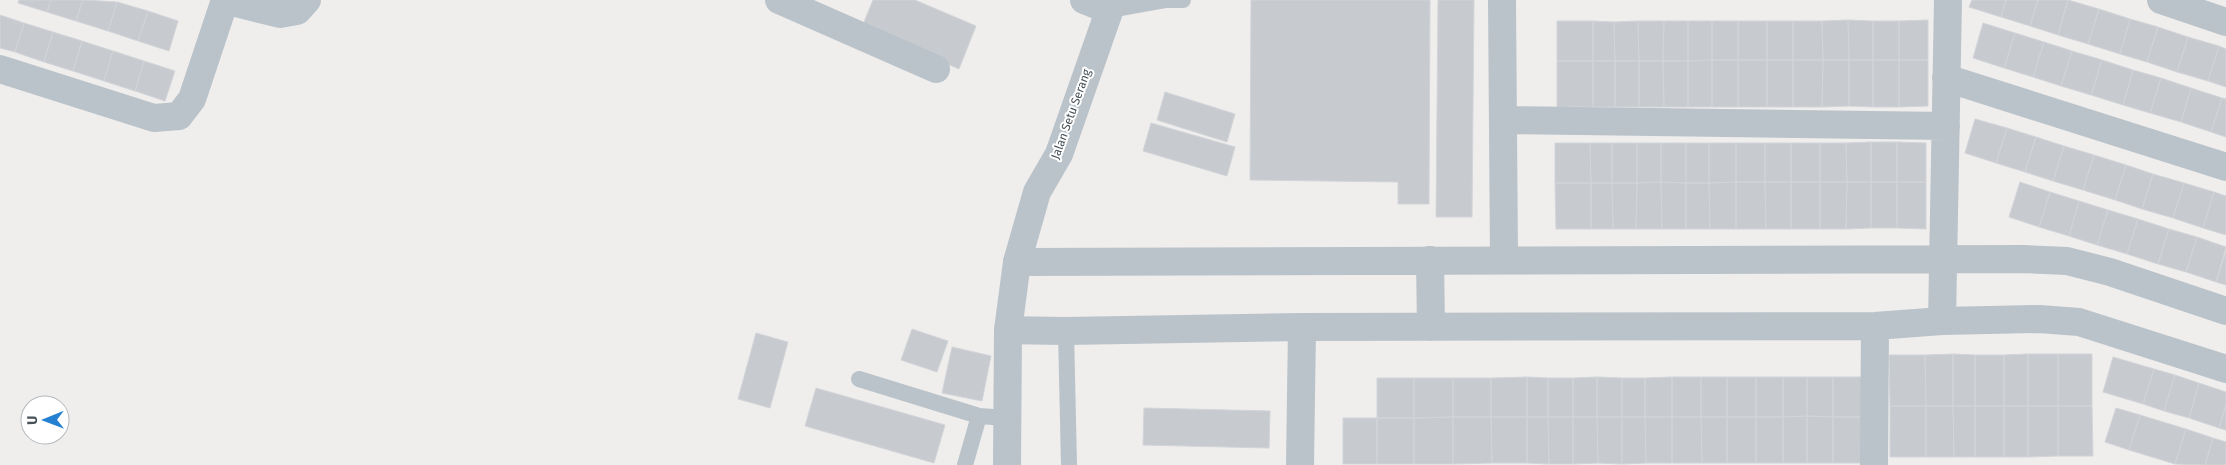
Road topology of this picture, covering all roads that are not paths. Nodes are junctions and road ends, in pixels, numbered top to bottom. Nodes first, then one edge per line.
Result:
1 (224, 0) edge
2 (307, 0) edge
3 (779, 0) edge
4 (1084, 0) edge
5 (1167, 0) edge
6 (1183, 0) edge
7 (1502, 0) edge
8 (1948, 0) edge
9 (2160, 0) edge
10 (1111, 5) edge
11 (2226, 22) edge
12 (0, 69) edge
13 (936, 69) dead end
14 (1946, 78) junction
15 (1504, 120) junction
16 (1946, 126) junction
17 (2226, 167) edge
18 (1944, 258) junction
19 (1430, 260) junction
20 (1504, 260) junction
21 (1017, 262) junction
22 (2226, 311) edge
23 (1942, 321) junction
24 (1875, 326) junction
25 (1302, 327) junction
26 (1432, 327) junction
27 (1008, 330) junction
28 (1066, 331) junction
29 (2226, 369) edge
30 (859, 379) dead end
31 (978, 416) junction
32 (1007, 418) junction
33 (965, 465) edge
34 (1007, 465) edge
35 (1069, 465) edge
36 (1300, 465) edge
37 (1874, 465) edge

1 - 2 street
1 - 12 street
3 - 13 street
4 - 10 street
5 - 6 lane
5 - 10 lane
7 - 15 street
8 - 14 street
9 - 11 street
10 - 21 street, Jalan Setu Serang
14 - 16 street
14 - 17 street
15 - 16 street
15 - 20 street
16 - 18 street
18 - 20 street
18 - 22 street
18 - 23 street
19 - 20 street
19 - 21 street
19 - 26 street
21 - 27 street, Jalan Setu Serang
23 - 24 street
23 - 29 street
24 - 26 street
24 - 37 street
25 - 26 street
25 - 28 street
25 - 36 street
27 - 28 street
27 - 32 street, Jalan Setu Serang
28 - 35 lane
30 - 31 lane
31 - 32 lane
31 - 33 lane
32 - 34 street, Jalan Setu Serang

